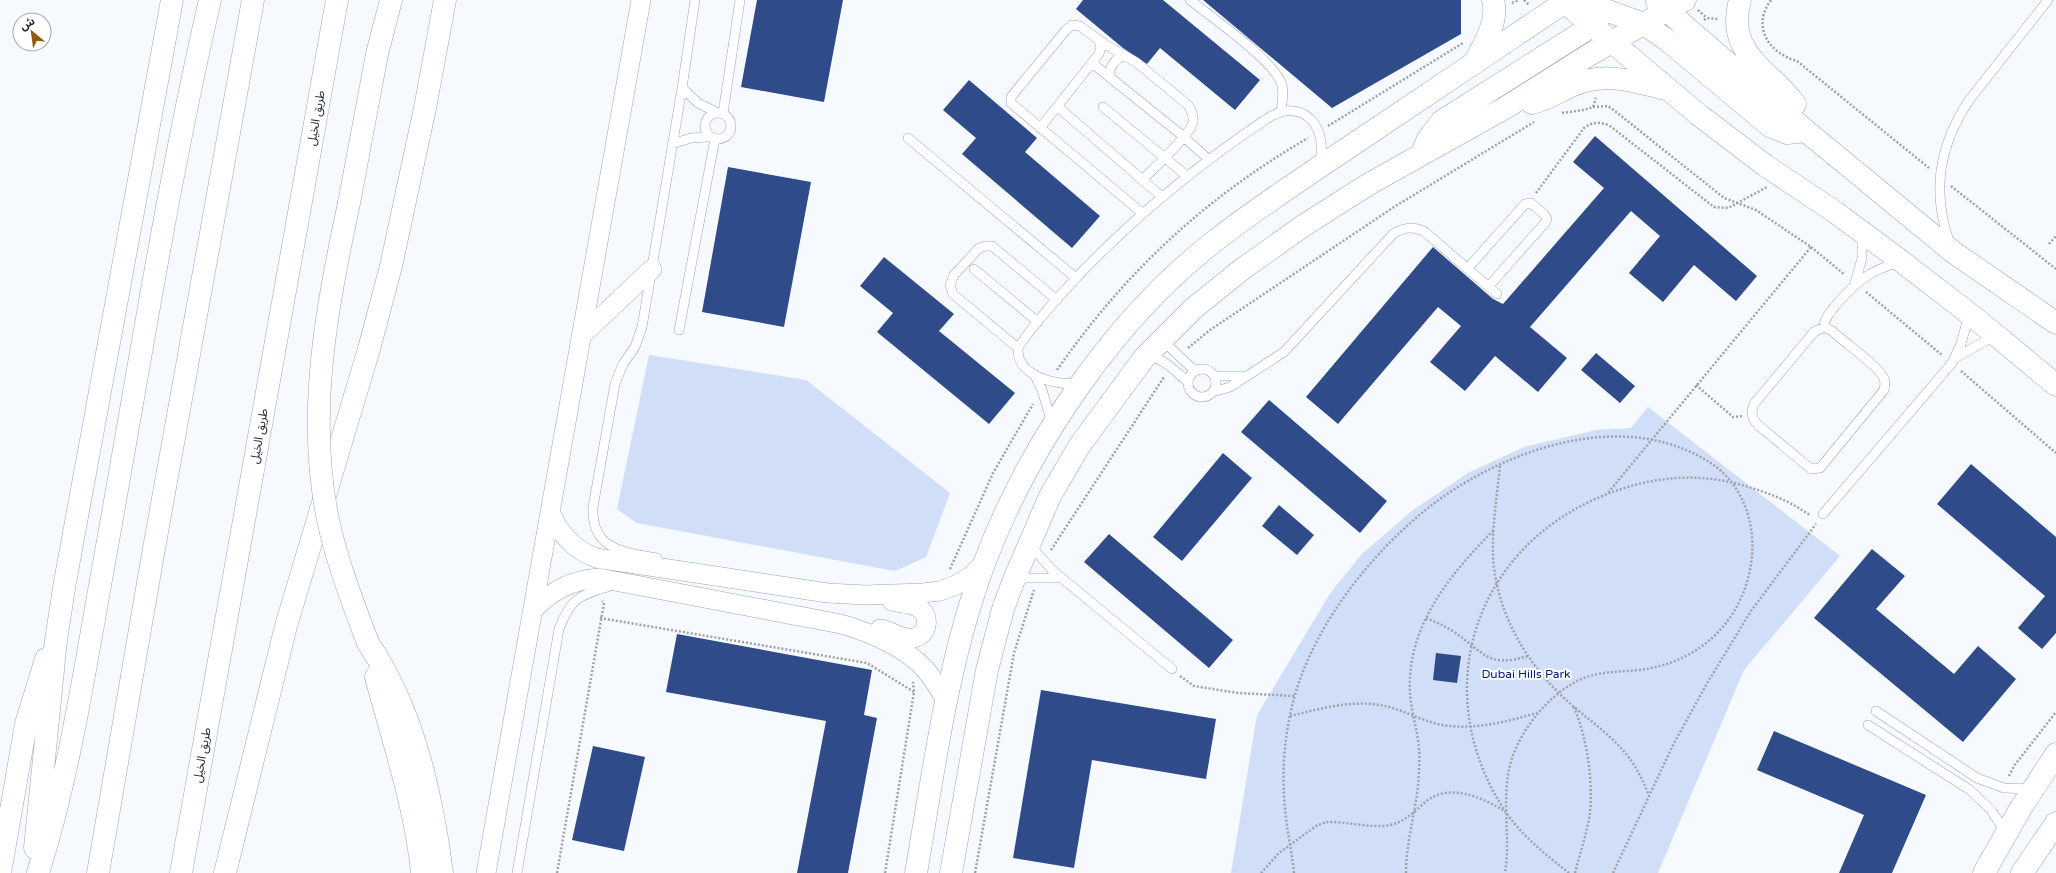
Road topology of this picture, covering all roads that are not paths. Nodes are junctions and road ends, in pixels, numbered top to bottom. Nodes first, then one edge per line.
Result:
1 (172, 0) edge
2 (210, 0) edge
3 (253, 0) edge
4 (337, 0) edge
5 (382, 0) edge
6 (391, 0) edge
7 (445, 0) edge
8 (641, 0) edge
9 (695, 0) edge
10 (740, 0) edge
11 (1190, 0) edge
12 (1493, 0) edge
13 (1685, 0) edge
14 (1740, 0) edge
15 (2048, 0) edge
16 (1565, 1) edge
17 (1660, 5) edge
18 (1613, 7) edge
19 (1644, 24) junction
20 (381, 34) junction
21 (1098, 39) junction
22 (1612, 42) junction
23 (1124, 56) junction
24 (1092, 62) junction
25 (1475, 63) junction
26 (1109, 76) junction
27 (682, 88) junction
28 (1669, 90) junction
29 (1058, 107) junction
30 (1103, 107) dead end
31 (1505, 108) junction
32 (1281, 111) junction
33 (720, 113) junction
34 (1040, 128) junction
35 (1806, 131) junction
36 (1184, 137) junction
37 (712, 138) junction
38 (908, 138) dead end
39 (672, 144) junction
40 (1422, 153) junction
41 (1163, 158) junction
42 (1208, 159) junction
43 (1318, 168) junction
44 (1186, 176) junction
45 (1142, 180) junction
46 (1161, 196) junction
47 (1142, 213) junction
48 (1862, 232) junction
49 (1953, 252) junction
50 (1901, 261) junction
51 (1468, 268) junction
52 (652, 269) junction
53 (974, 269) dead end
54 (1076, 278) junction
55 (1855, 283) junction
56 (1489, 286) junction
57 (1497, 294) dead end
58 (1057, 300) junction
59 (1969, 314) junction
60 (1038, 322) junction
61 (2056, 322) edge
62 (1824, 327) junction
63 (679, 330) dead end
64 (1996, 335) junction
65 (581, 336) junction
66 (1162, 340) junction
67 (1018, 348) junction
68 (1144, 358) junction
69 (1953, 360) junction
70 (1195, 370) junction
71 (1035, 376) junction
72 (1214, 376) junction
73 (1245, 376) junction
74 (1082, 382) junction
75 (1188, 382) junction
76 (2056, 385) edge
77 (1212, 392) junction
78 (1053, 425) junction
79 (550, 512) junction
80 (1820, 517) road end
81 (1029, 544) junction
82 (984, 563) junction
83 (699, 574) junction
84 (1062, 578) junction
85 (1012, 582) junction
86 (630, 583) junction
87 (865, 595) junction
88 (533, 610) junction
89 (859, 629) junction
90 (56, 640) junction
91 (368, 643) junction
92 (1172, 669) road end
93 (947, 702) junction
94 (1876, 711) dead end
95 (1868, 725) dead end
96 (2056, 754) edge
97 (2033, 789) junction
98 (2056, 823) edge
99 (2006, 833) junction
100 (0, 873) edge
101 (33, 873) edge
102 (38, 873) edge
103 (98, 873) edge
104 (181, 873) edge
105 (225, 873) edge
106 (422, 873) edge
107 (442, 873) edge
108 (486, 873) edge
109 (517, 873) edge
110 (916, 873) edge
111 (951, 873) edge
112 (1984, 873) edge
113 (2022, 873) edge

1 - 90 main road
2 - 102 main road
3 - 103 main road
4 - 104 main road, طريق الخيل
5 - 20 main road
6 - 20 main road
7 - 105 main road
8 - 65 street
9 - 27 lane
10 - 33 lane
11 - 32 lane
12 - 25 main road
13 - 17 main road
14 - 35 main road
15 - 49 lane
16 - 18 main road
16 - 25 main road
17 - 18 main road
17 - 19 main road
17 - 35 main road
18 - 19 main road
18 - 22 main road
18 - 40 main road
19 - 22 main road
19 - 35 main road
20 - 91 main road, bridge
21 - 23 lane
21 - 24 lane
21 - 34 lane
22 - 28 main road
22 - 31 main road
23 - 26 lane
23 - 36 lane
24 - 26 lane
24 - 29 lane
25 - 43 main road
26 - 36 lane
27 - 33 lane
27 - 39 lane
28 - 31 main road
28 - 48 main road
29 - 34 lane
29 - 45 lane
30 - 41 lane
31 - 40 main road
32 - 42 lane
32 - 43 lane
33 - 37 lane
33 - 37 lane
34 - 47 lane
35 - 49 main road
36 - 41 lane
36 - 42 lane
37 - 39 lane
37 - 63 lane
38 - 54 lane
39 - 52 lane
40 - 66 main road
41 - 44 lane
41 - 45 lane
42 - 44 lane
43 - 74 main road
44 - 46 lane
45 - 46 lane
46 - 47 lane
47 - 54 lane
48 - 50 main road
48 - 55 lane
49 - 61 main road
50 - 55 lane
50 - 59 main road
51 - 56 lane
51 - 56 lane
51 - 73 lane
52 - 65 street
52 - 83 lane
53 - 60 lane
54 - 58 lane
55 - 62 lane
56 - 57 lane
58 - 60 lane
58 - 67 lane
59 - 64 main road
59 - 69 lane
60 - 67 lane
62 - 62 lane
64 - 69 lane
64 - 76 main road
65 - 79 street
66 - 68 main road
66 - 70 lane
67 - 71 lane
68 - 75 lane
68 - 81 main road
69 - 80 lane
70 - 72 lane
70 - 75 lane
71 - 74 lane
71 - 78 lane
72 - 73 lane
72 - 77 lane
73 - 77 lane
74 - 78 main road
75 - 77 lane
78 - 82 main road
79 - 83 street
79 - 88 street
81 - 84 lane
81 - 85 main road
82 - 87 street
82 - 93 main road
83 - 87 street
84 - 85 lane
84 - 92 lane
85 - 111 main road
86 - 88 street
86 - 89 street
86 - 109 lane
87 - 89 street
88 - 108 street
89 - 93 street
90 - 100 main road
90 - 101 main road
91 - 106 main road
91 - 107 main road
93 - 110 main road
94 - 97 lane
95 - 99 lane
96 - 97 main road
97 - 99 main road
98 - 113 main road
99 - 112 main road

